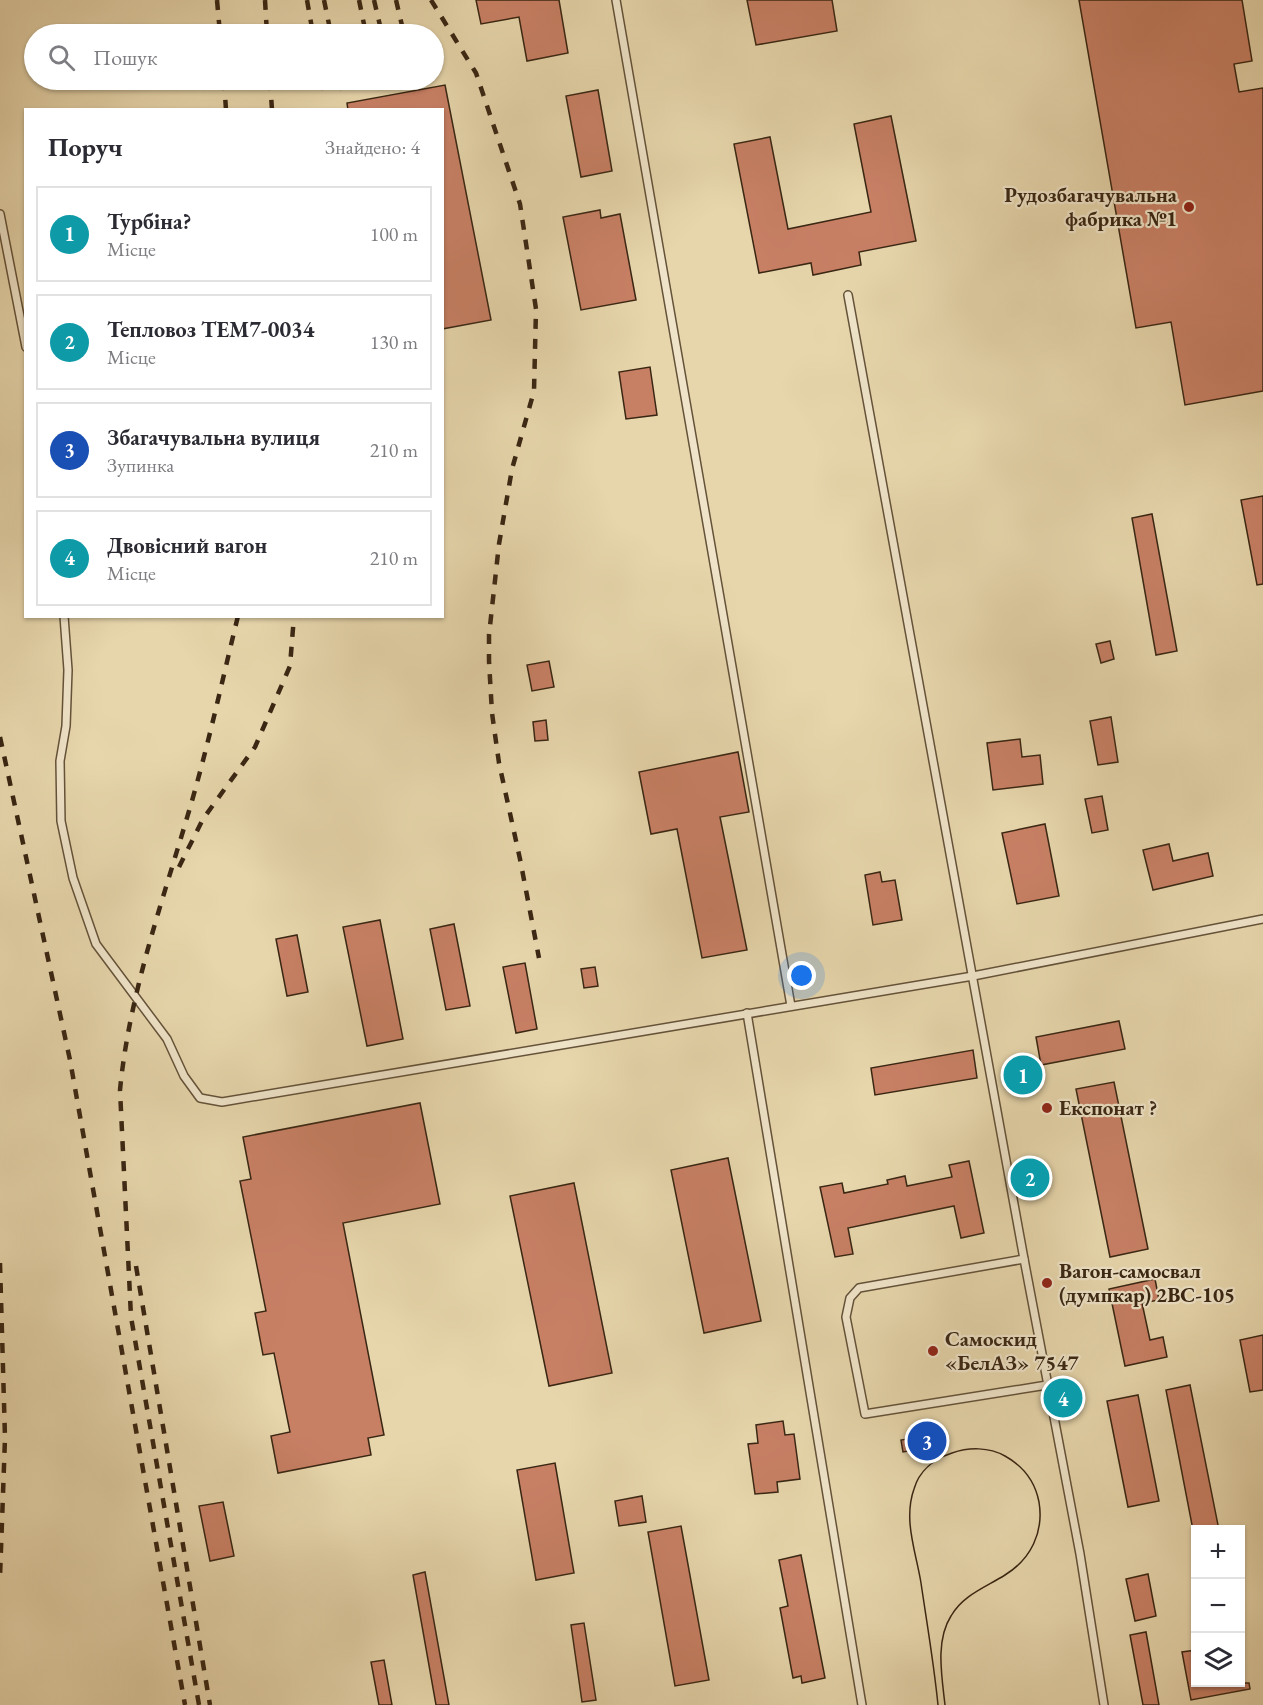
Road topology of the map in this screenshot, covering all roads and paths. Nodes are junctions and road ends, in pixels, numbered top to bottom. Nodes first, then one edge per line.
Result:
1 (616, 0) edge
2 (0, 214) edge
3 (848, 295) dead end
4 (24, 337) edge
5 (64, 618) edge
6 (1263, 919) edge
7 (973, 976) junction
8 (791, 1006) junction
9 (747, 1013) junction
10 (1024, 1259) junction
11 (1047, 1385) junction
12 (862, 1705) edge
13 (1104, 1705) edge

1 - 8 lane
2 - 4 lane
3 - 7 lane
5 - 9 lane
6 - 7 lane
7 - 8 lane
7 - 10 lane
8 - 9 lane
9 - 12 lane
10 - 11 lane
10 - 11 lane
11 - 13 lane

